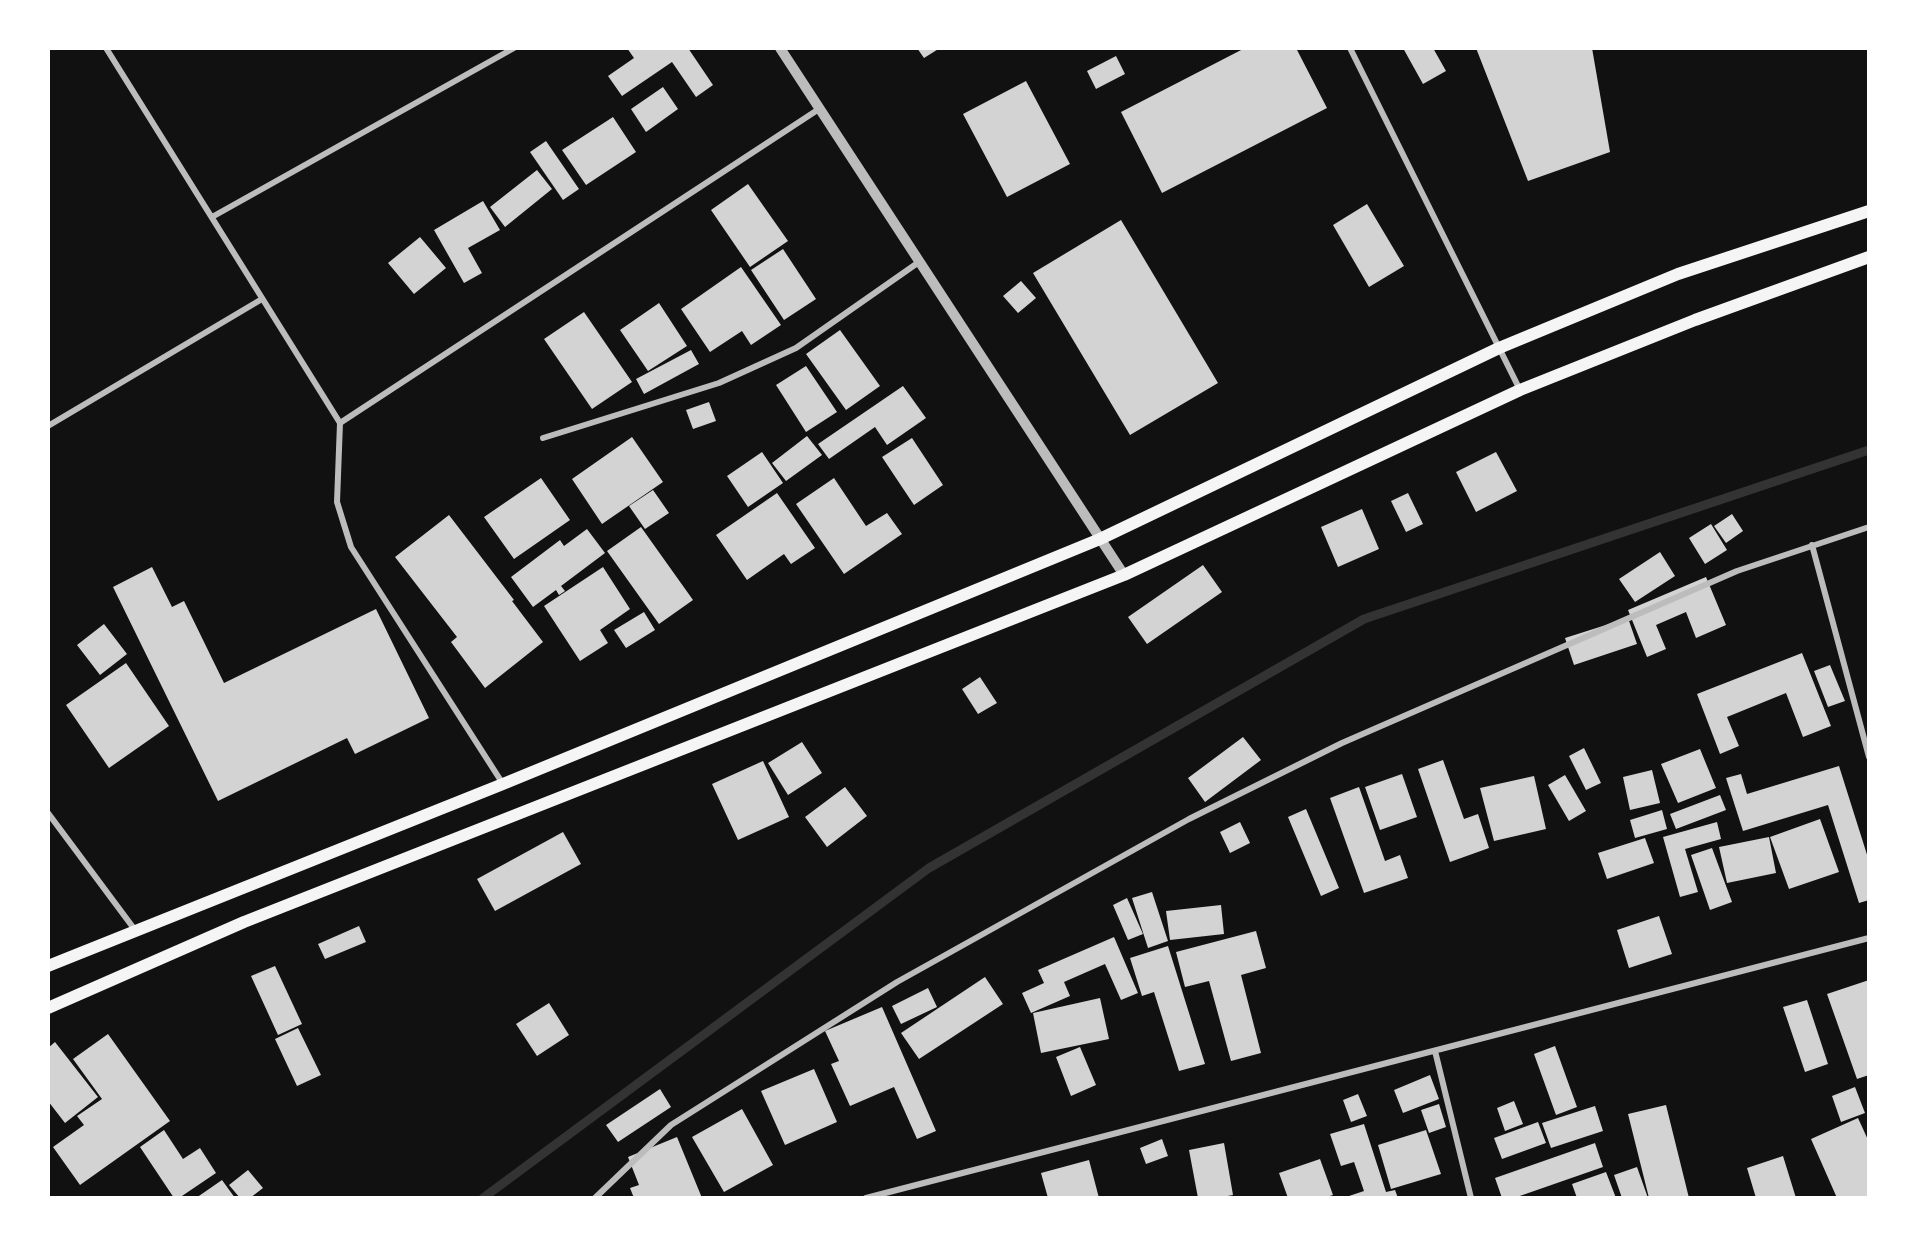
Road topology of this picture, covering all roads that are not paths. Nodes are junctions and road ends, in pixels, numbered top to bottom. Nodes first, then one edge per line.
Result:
1 (106, 48) edge
2 (514, 48) edge
3 (780, 48) edge
4 (1350, 48) edge
5 (819, 109) junction
6 (1869, 211) edge
7 (212, 217) junction
8 (1869, 257) edge
9 (919, 262) junction
10 (262, 299) junction
11 (1499, 348) junction
12 (1520, 390) junction
13 (340, 423) junction
14 (48, 426) edge
15 (543, 438) dead end
16 (1869, 527) edge
17 (1100, 539) junction
18 (1812, 545) junction
19 (1124, 576) junction
20 (1869, 757) edge
21 (503, 784) junction
22 (48, 813) edge
23 (135, 930) junction
24 (1869, 938) edge
25 (48, 966) edge
26 (48, 1008) edge
27 (1435, 1051) junction
28 (595, 1198) edge
29 (866, 1198) edge
30 (1471, 1198) edge

1 - 7 street
2 - 7 street
3 - 5 street
4 - 11 street
5 - 9 street
5 - 13 street
6 - 11 main road
7 - 10 street
8 - 12 main road
9 - 15 street
9 - 17 street
10 - 13 street
10 - 14 street
11 - 12 street
11 - 17 main road
12 - 19 main road
13 - 21 street
16 - 18 street
17 - 19 street
17 - 21 main road
18 - 20 street
18 - 28 street
19 - 26 main road
21 - 23 main road
22 - 23 street
23 - 25 main road
24 - 27 street
27 - 29 street
27 - 30 street

